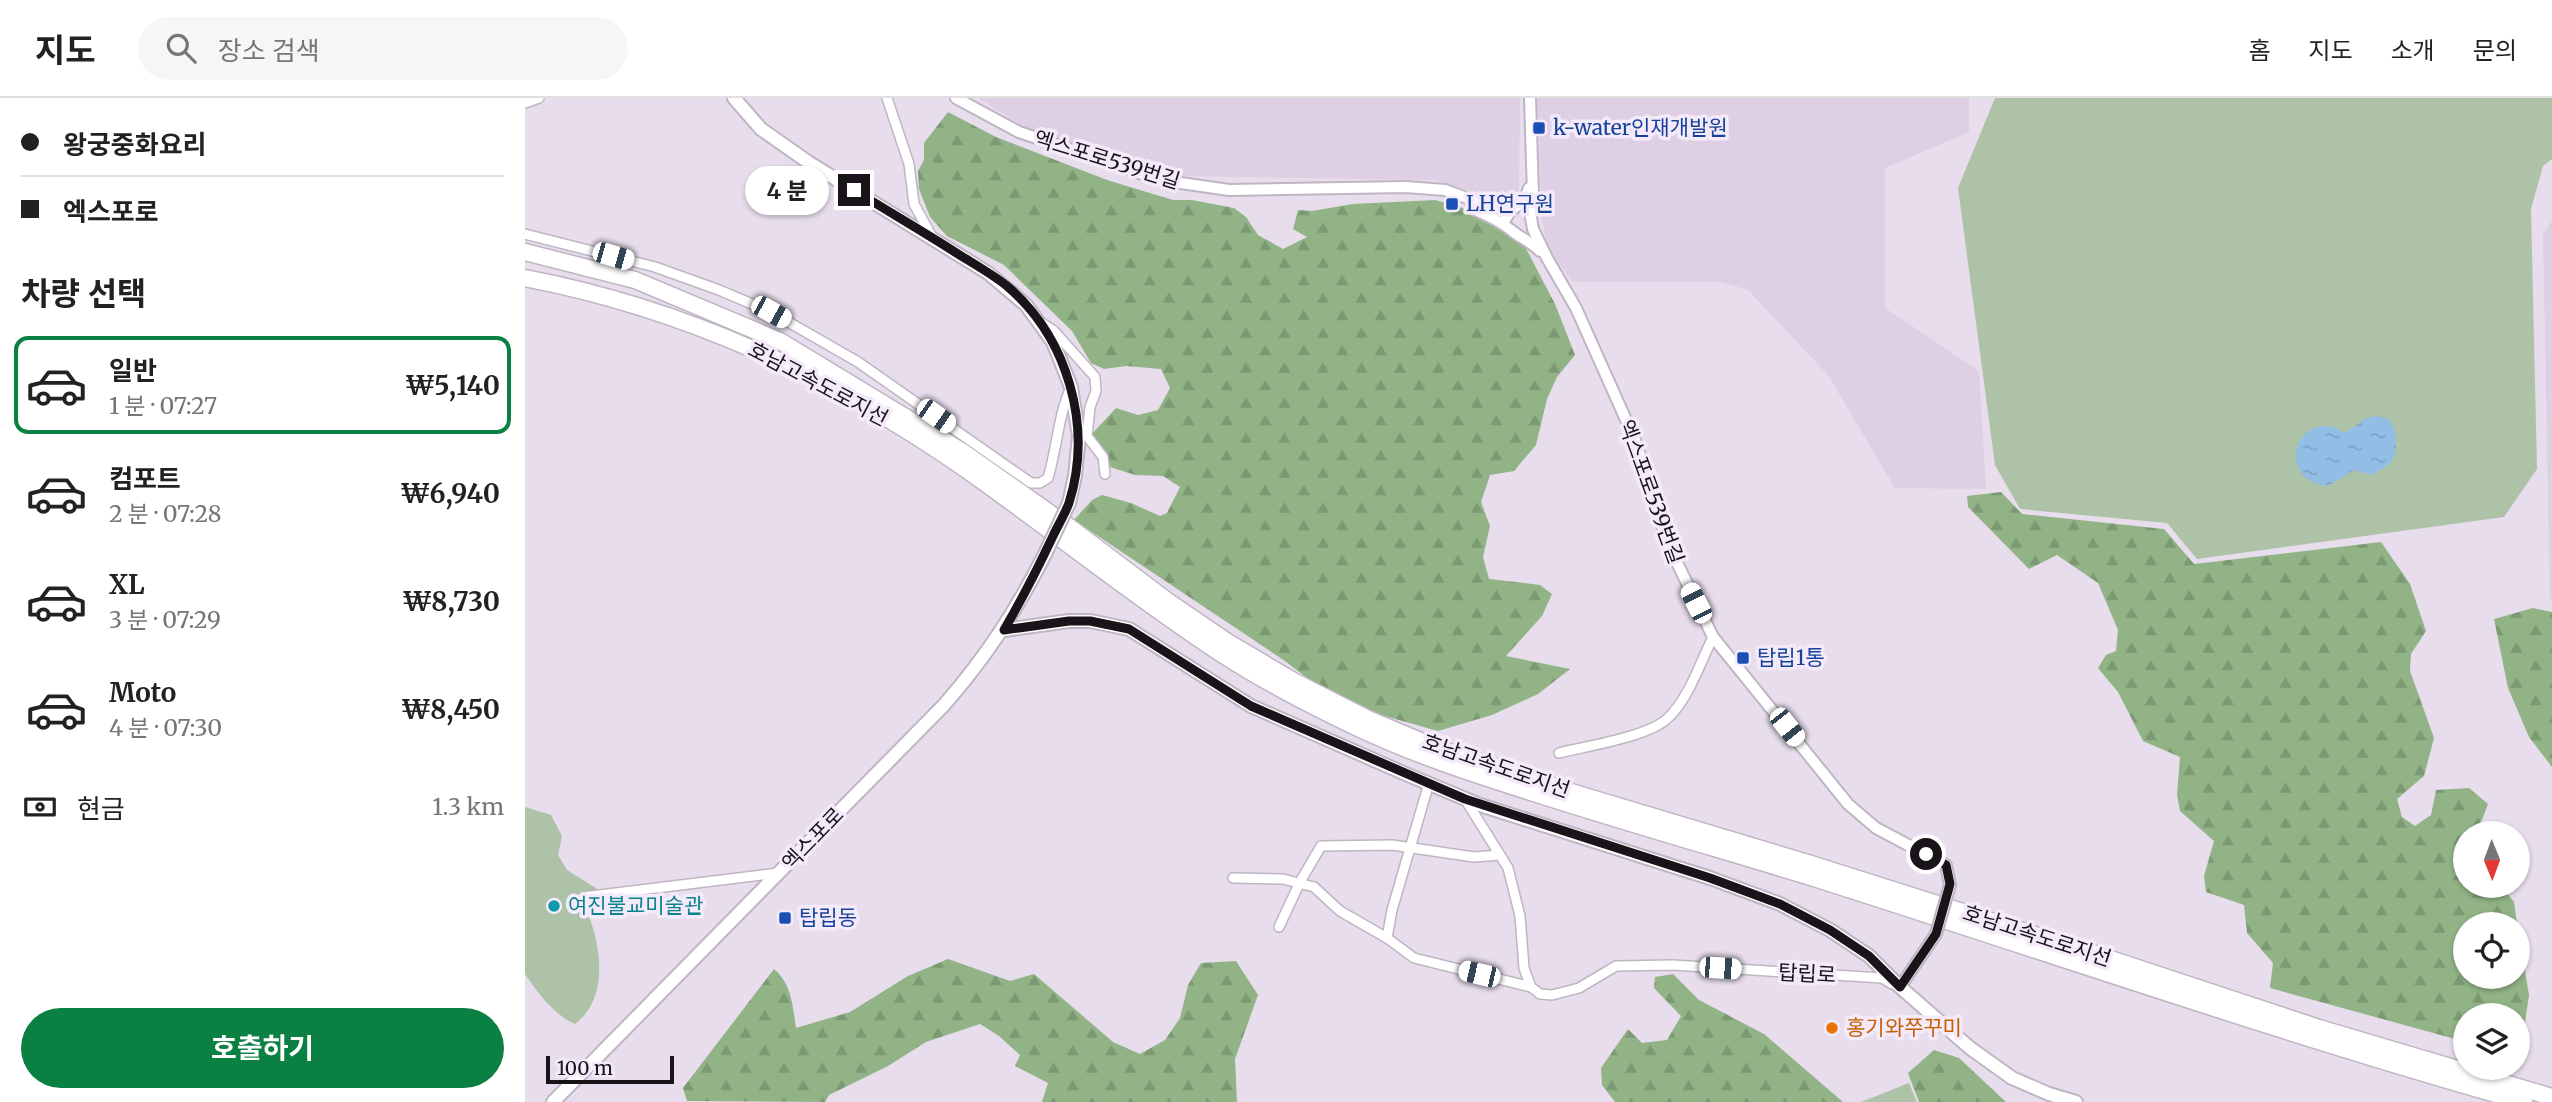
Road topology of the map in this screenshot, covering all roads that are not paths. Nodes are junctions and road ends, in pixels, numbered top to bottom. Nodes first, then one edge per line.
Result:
1 (539, 98) edge
2 (887, 98) edge
3 (956, 98) edge
4 (1530, 98) edge
5 (736, 99) edge
6 (525, 103) edge
7 (1531, 182) junction
8 (1519, 207) junction
9 (1507, 218) junction
10 (1531, 218) junction
11 (1518, 233) junction
12 (525, 234) edge
13 (933, 239) junction
14 (525, 252) edge
15 (1547, 258) junction
16 (525, 278) edge
17 (1041, 322) junction
18 (1071, 387) junction
19 (1105, 474) dead end
20 (1004, 630) junction
21 (1713, 637) junction
22 (1559, 753) dead end
23 (1429, 783) junction
24 (1465, 799) junction
25 (1409, 848) junction
26 (1500, 855) junction
27 (780, 873) junction
28 (1233, 878) dead end
29 (1300, 882) junction
30 (583, 897) dead end
31 (1279, 928) dead end
32 (1387, 938) junction
33 (1531, 987) junction
34 (1900, 987) junction
35 (2552, 1097) edge
36 (553, 1102) edge
37 (2076, 1102) edge
38 (2524, 1102) edge

1 - 6 street
2 - 13 street
3 - 9 street, 엑스포로539번길
4 - 7 street
5 - 13 main road
7 - 8 street
7 - 10 street
8 - 9 street
8 - 10 street
9 - 11 street
10 - 11 street
10 - 15 street
11 - 15 street
12 - 18 street
13 - 17 main road
14 - 35 highway, 호남고속도로지선
15 - 21 street, 엑스포로539번길
16 - 38 highway, 호남고속도로지선
17 - 18 main road
17 - 19 street
18 - 20 main road, 엑스포로, bridge
20 - 23 main road, 탑립로
20 - 27 main road, 엑스포로
21 - 22 street
21 - 34 street, 엑스포로539번길, bridge
23 - 24 main road, 탑립로
23 - 25 street
24 - 26 street
24 - 34 main road, 탑립로
25 - 26 street
25 - 29 street
25 - 32 street
26 - 33 street
27 - 30 street
27 - 36 main road, 엑스포로
28 - 29 street
29 - 31 street
29 - 32 street, 탑립로
32 - 33 street, 탑립로
33 - 34 street, 탑립로
34 - 37 main road

